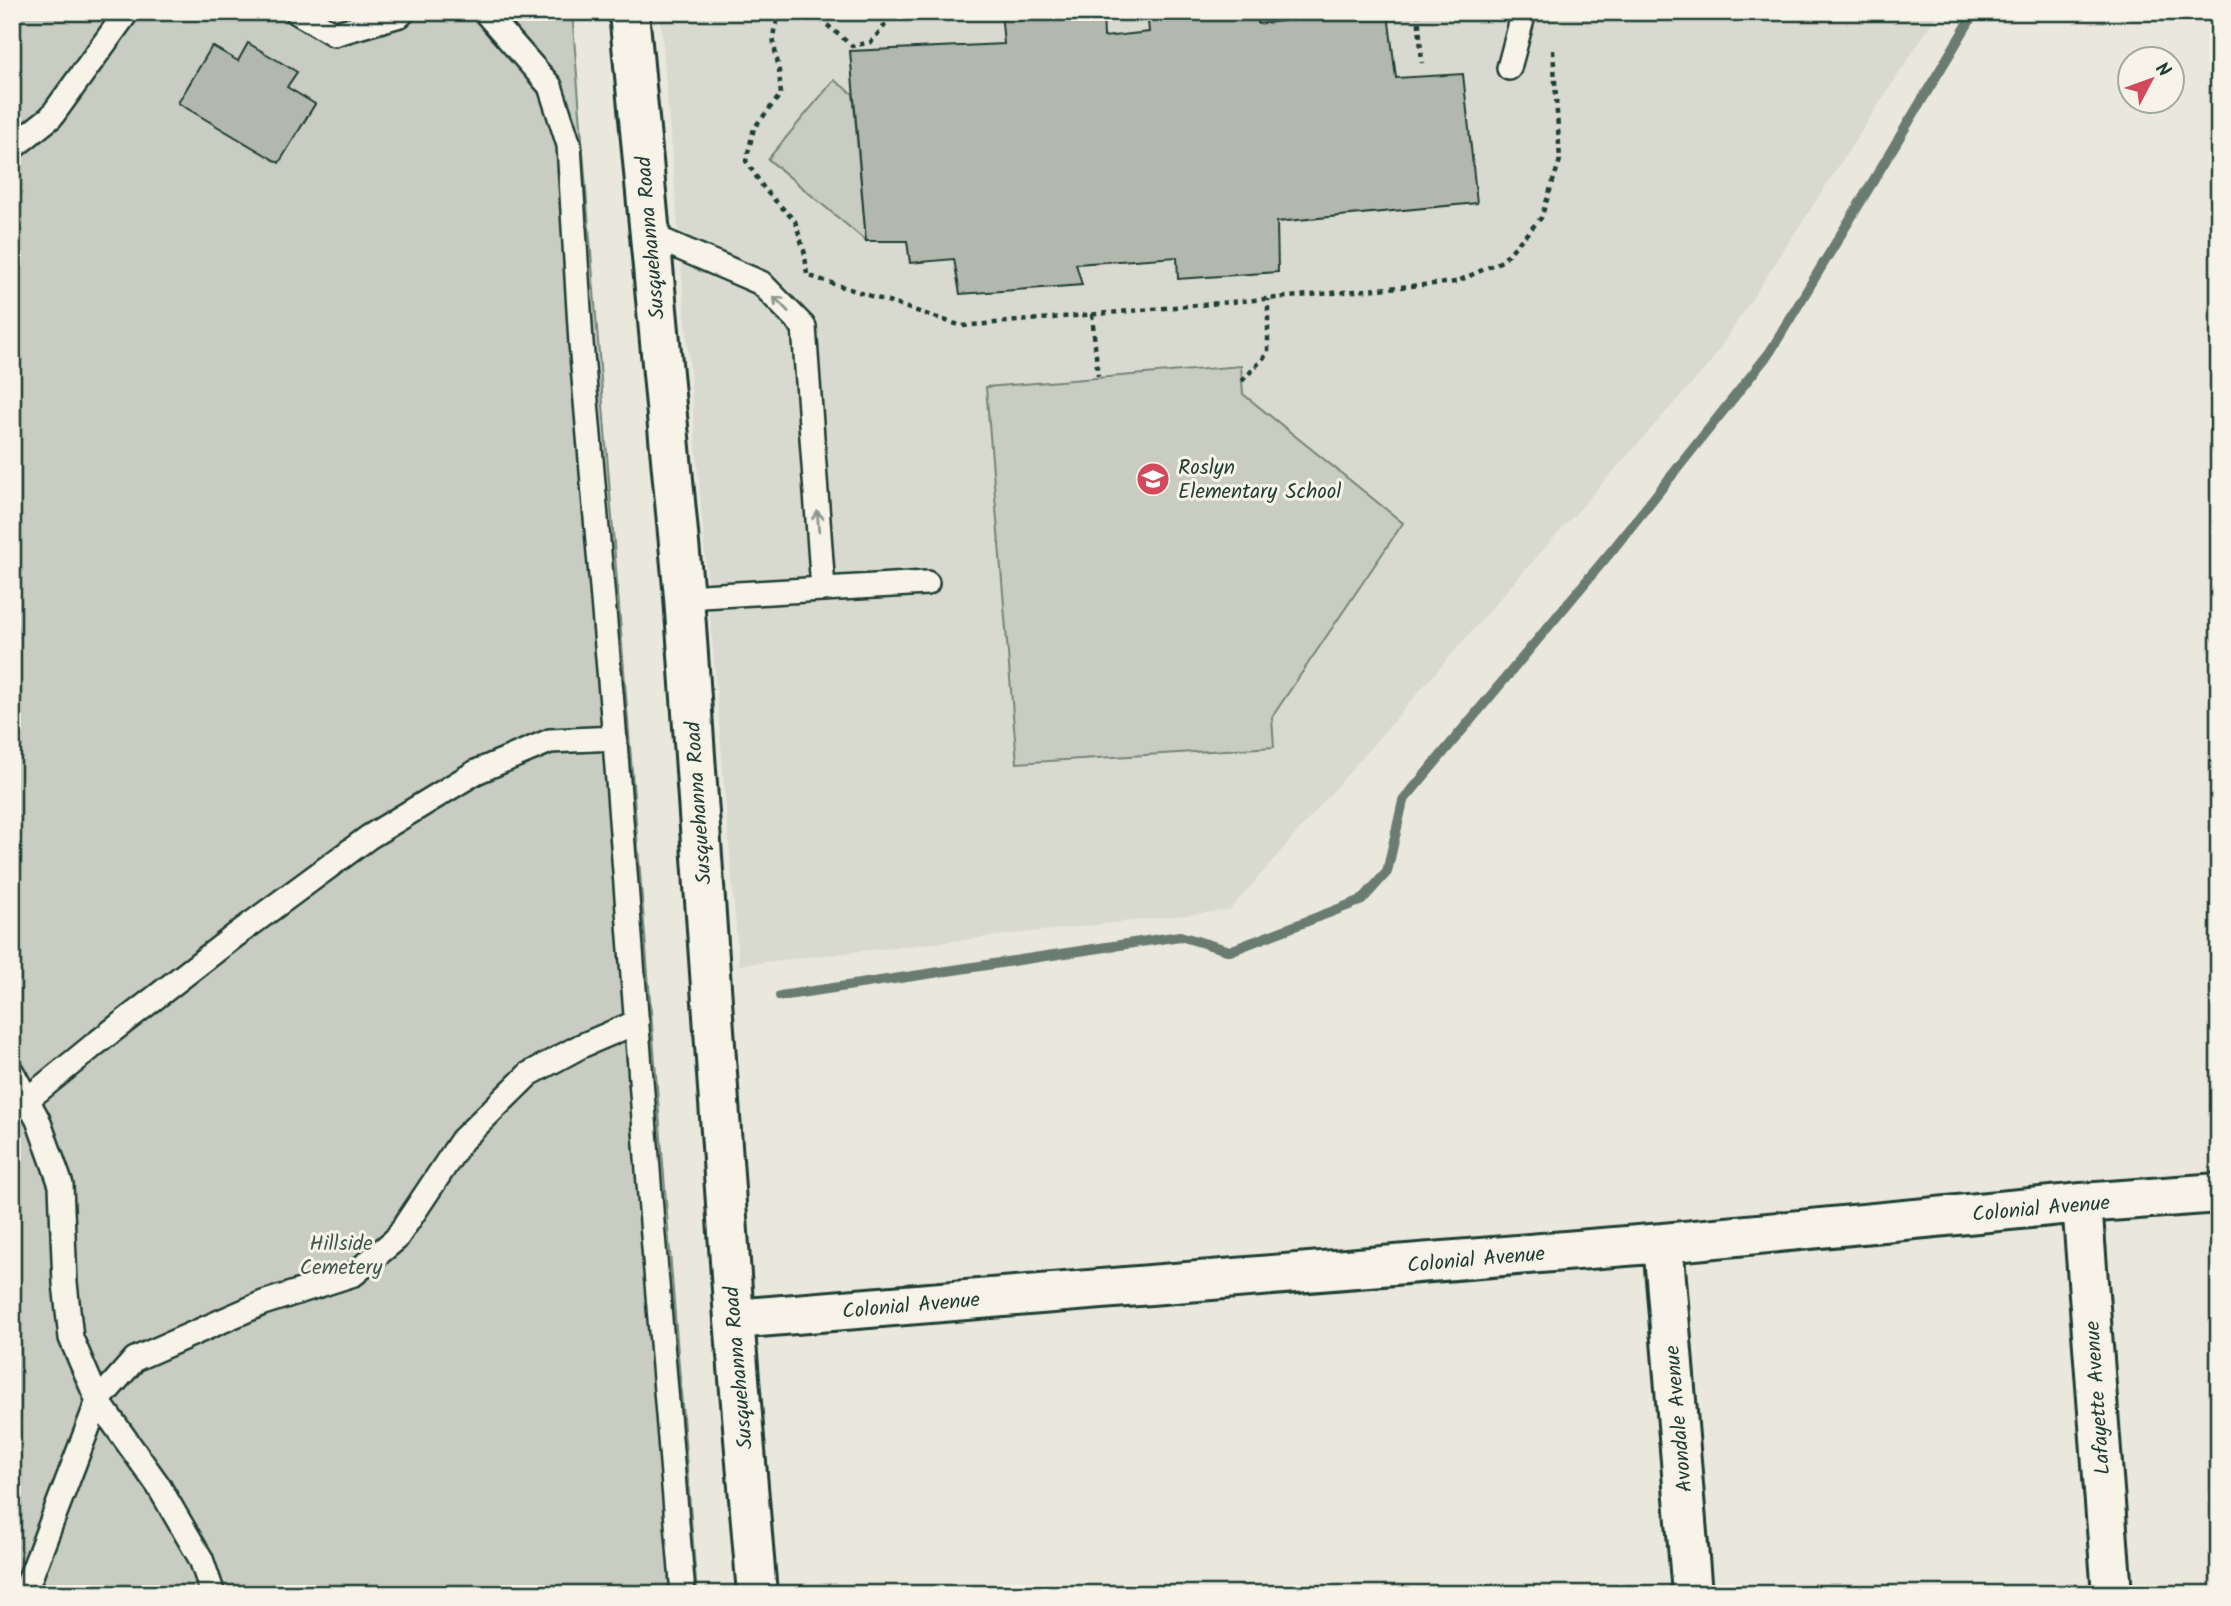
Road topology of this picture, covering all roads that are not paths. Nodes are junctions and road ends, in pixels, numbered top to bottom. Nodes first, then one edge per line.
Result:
1 (127, 12) edge
2 (298, 12) edge
3 (403, 12) edge
4 (485, 12) edge
5 (629, 12) edge
6 (1524, 12) edge
7 (1509, 68) dead end
8 (12, 148) edge
9 (650, 235) junction
10 (927, 583) dead end
11 (823, 589) junction
12 (684, 597) junction
13 (615, 738) junction
14 (637, 1023) junction
15 (12, 1072) edge
16 (20, 1106) edge
17 (2219, 1193) edge
18 (2082, 1203) junction
19 (1663, 1243) junction
20 (734, 1320) junction
21 (98, 1401) junction
22 (24, 1594) edge
23 (213, 1594) edge
24 (683, 1594) edge
25 (757, 1594) edge
26 (1692, 1594) edge
27 (2112, 1594) edge

1 - 8 lane
2 - 3 lane
4 - 13 lane
5 - 9 street, Susquehanna Road
6 - 7 lane
11 -> 9 lane
9 - 12 street, Susquehanna Road
10 - 11 lane
11 - 12 lane
12 - 20 street, Susquehanna Road
13 - 14 lane
13 - 16 lane
14 - 21 lane
14 - 24 lane
15 - 16 lane
16 - 21 lane
17 - 18 street, Colonial Avenue
18 - 19 street, Colonial Avenue
18 - 27 street, Lafayette Avenue
19 - 20 street, Colonial Avenue
19 - 26 street, Avondale Avenue
20 - 25 street, Susquehanna Road
21 - 22 lane
21 - 23 lane

